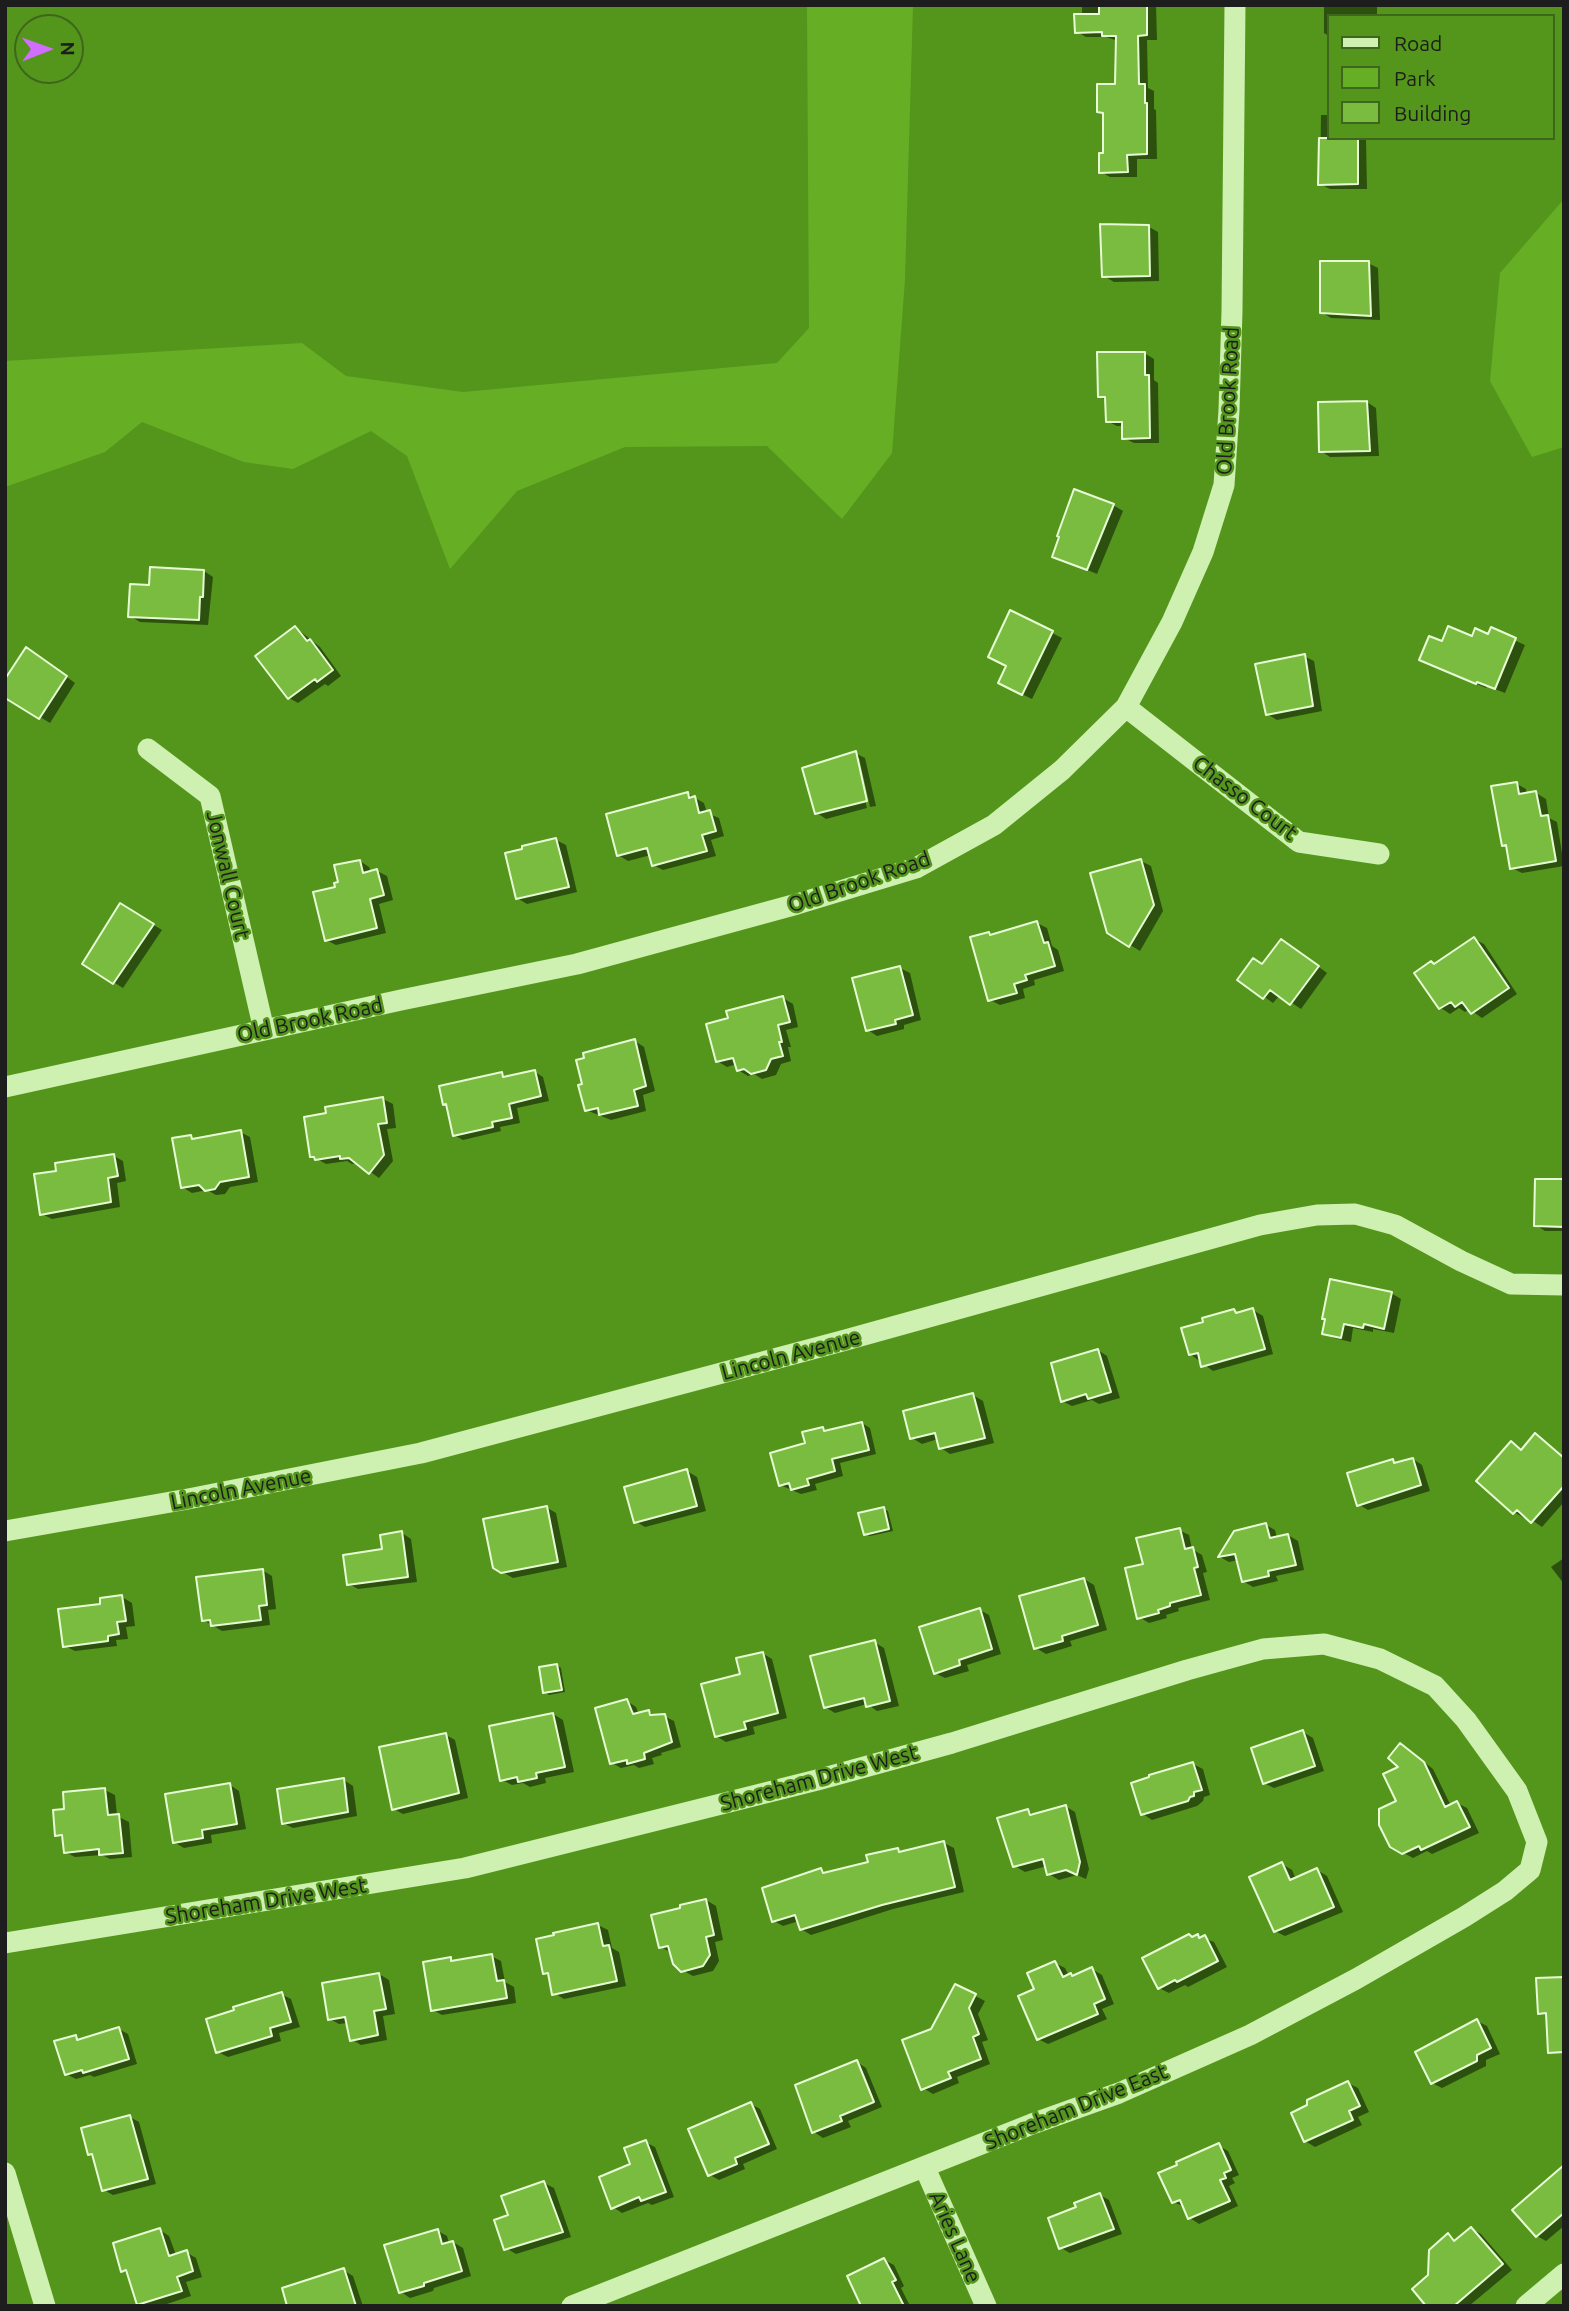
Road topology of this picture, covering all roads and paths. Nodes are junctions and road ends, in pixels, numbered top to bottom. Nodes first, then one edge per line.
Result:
1 (1234, 5) edge
2 (1126, 707) junction
3 (148, 749) dead end
4 (1379, 854) dead end
5 (264, 1030) junction
6 (5, 1087) edge
7 (1564, 1285) edge
8 (5, 1531) edge
9 (1537, 1842) joint
10 (5, 1943) edge
11 (925, 2168) junction
12 (5, 2174) edge
13 (1564, 2274) edge
14 (45, 2306) edge
15 (572, 2306) edge
16 (986, 2306) edge
17 (1526, 2306) edge

1 - 2 street, Old Brook Road
2 - 4 street, Chasso Court
2 - 5 street, Old Brook Road
3 - 5 street, Jonwall Court
5 - 6 street, Old Brook Road
7 - 8 street, Lincoln Avenue
9 - 10 street, Shoreham Drive West
9 - 11 street, Shoreham Drive East
11 - 15 street, Shoreham Drive East
11 - 16 street, Aries Lane
12 - 14 street
13 - 17 street

